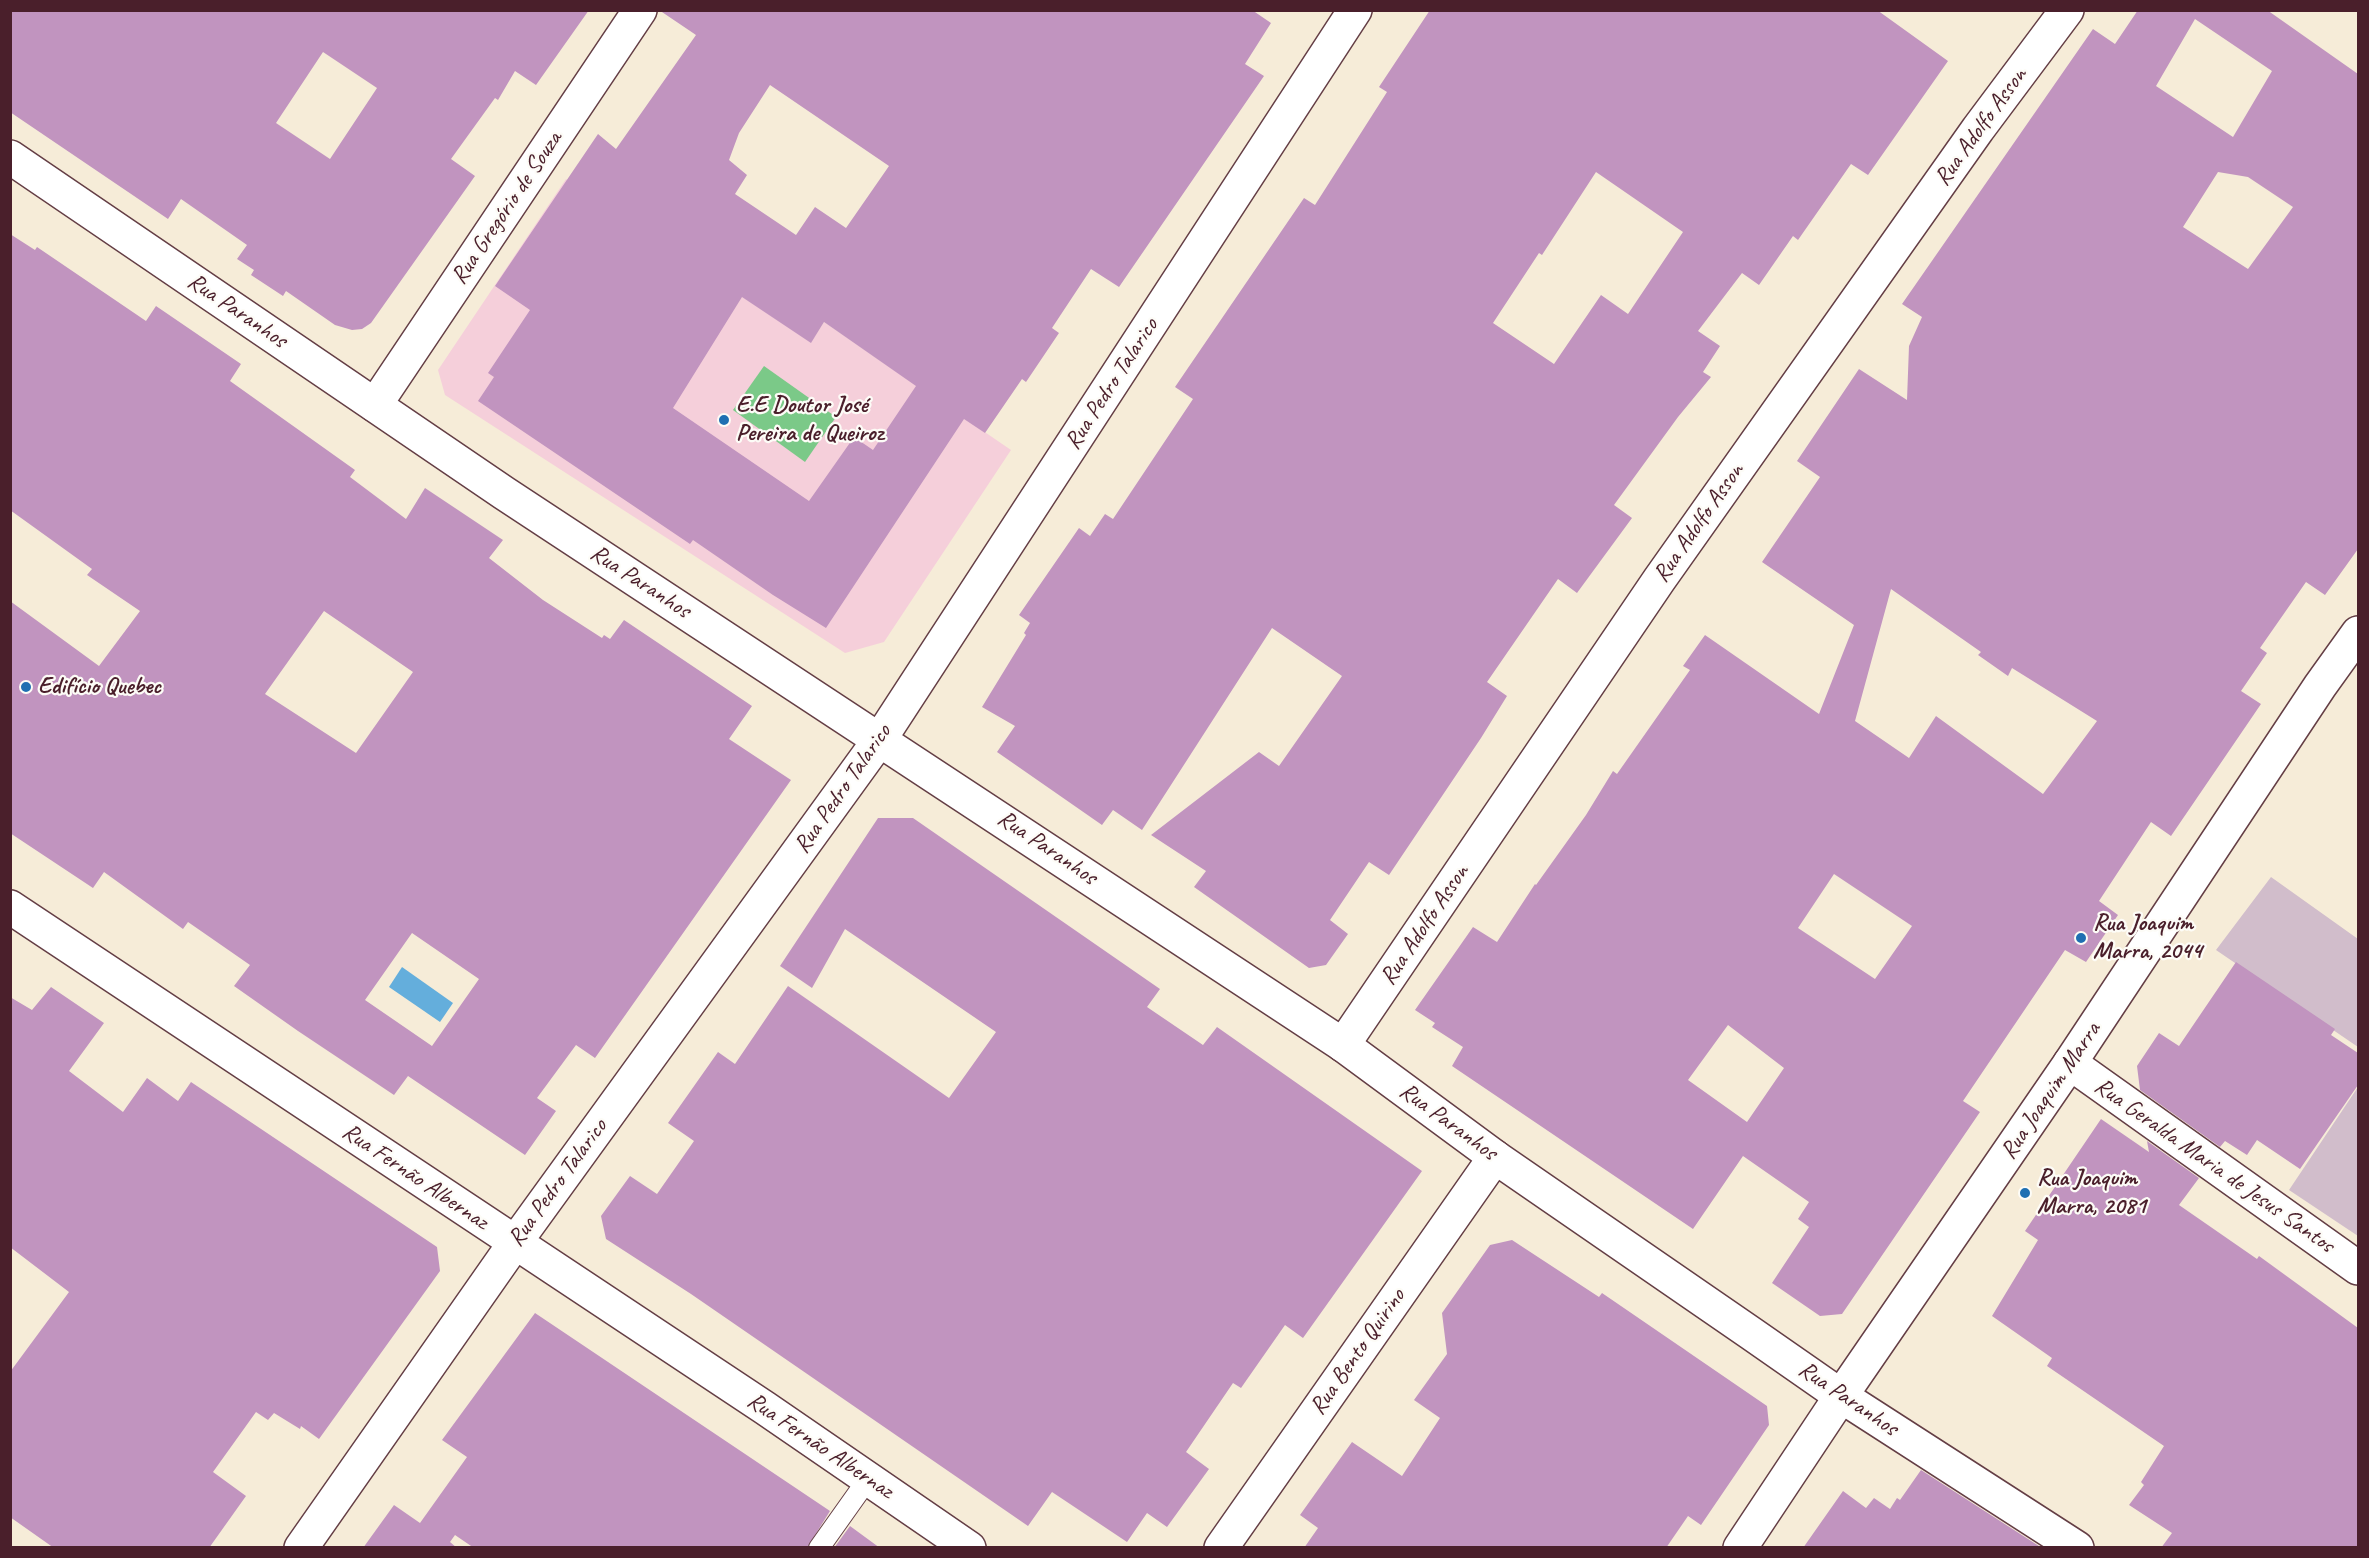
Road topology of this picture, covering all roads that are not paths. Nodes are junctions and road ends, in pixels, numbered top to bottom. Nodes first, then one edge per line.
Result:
1 (640, 10) edge
2 (1355, 10) edge
3 (2067, 10) edge
4 (10, 157) edge
5 (375, 405) junction
6 (2358, 633) edge
7 (880, 738) junction
8 (10, 907) edge
9 (1343, 1045) junction
10 (2070, 1063) junction
11 (1495, 1157) junction
12 (514, 1244) junction
13 (2358, 1268) edge
14 (1842, 1395) junction
15 (868, 1479) junction
16 (301, 1548) edge
17 (819, 1548) edge
18 (969, 1548) edge
19 (1221, 1548) edge
20 (1740, 1548) edge
21 (2077, 1548) edge

1 - 5 street, Rua Gregório de Souza
2 - 7 street, Rua Pedro Talarico
3 - 9 street, Rua Adolfo Asson
4 - 5 street, Rua Paranhos
5 - 7 street, Rua Paranhos
6 - 10 street, Rua Joaquim Marra
7 - 9 street, Rua Paranhos
7 - 12 street, Rua Pedro Talarico
8 - 12 street, Rua Fernão Albernaz
9 - 11 street, Rua Paranhos
10 - 13 street, Rua Geralda Maria de Jesus Santos
10 - 14 street, Rua Joaquim Marra
11 - 14 street, Rua Paranhos
11 - 19 street, Rua Bento Quirino
12 - 15 street, Rua Fernão Albernaz
12 - 16 street, Rua Pedro Talarico
14 - 20 street, Rua Joaquim Marra
14 - 21 street, Rua Paranhos
15 - 17 lane
15 - 18 street, Rua Fernão Albernaz

